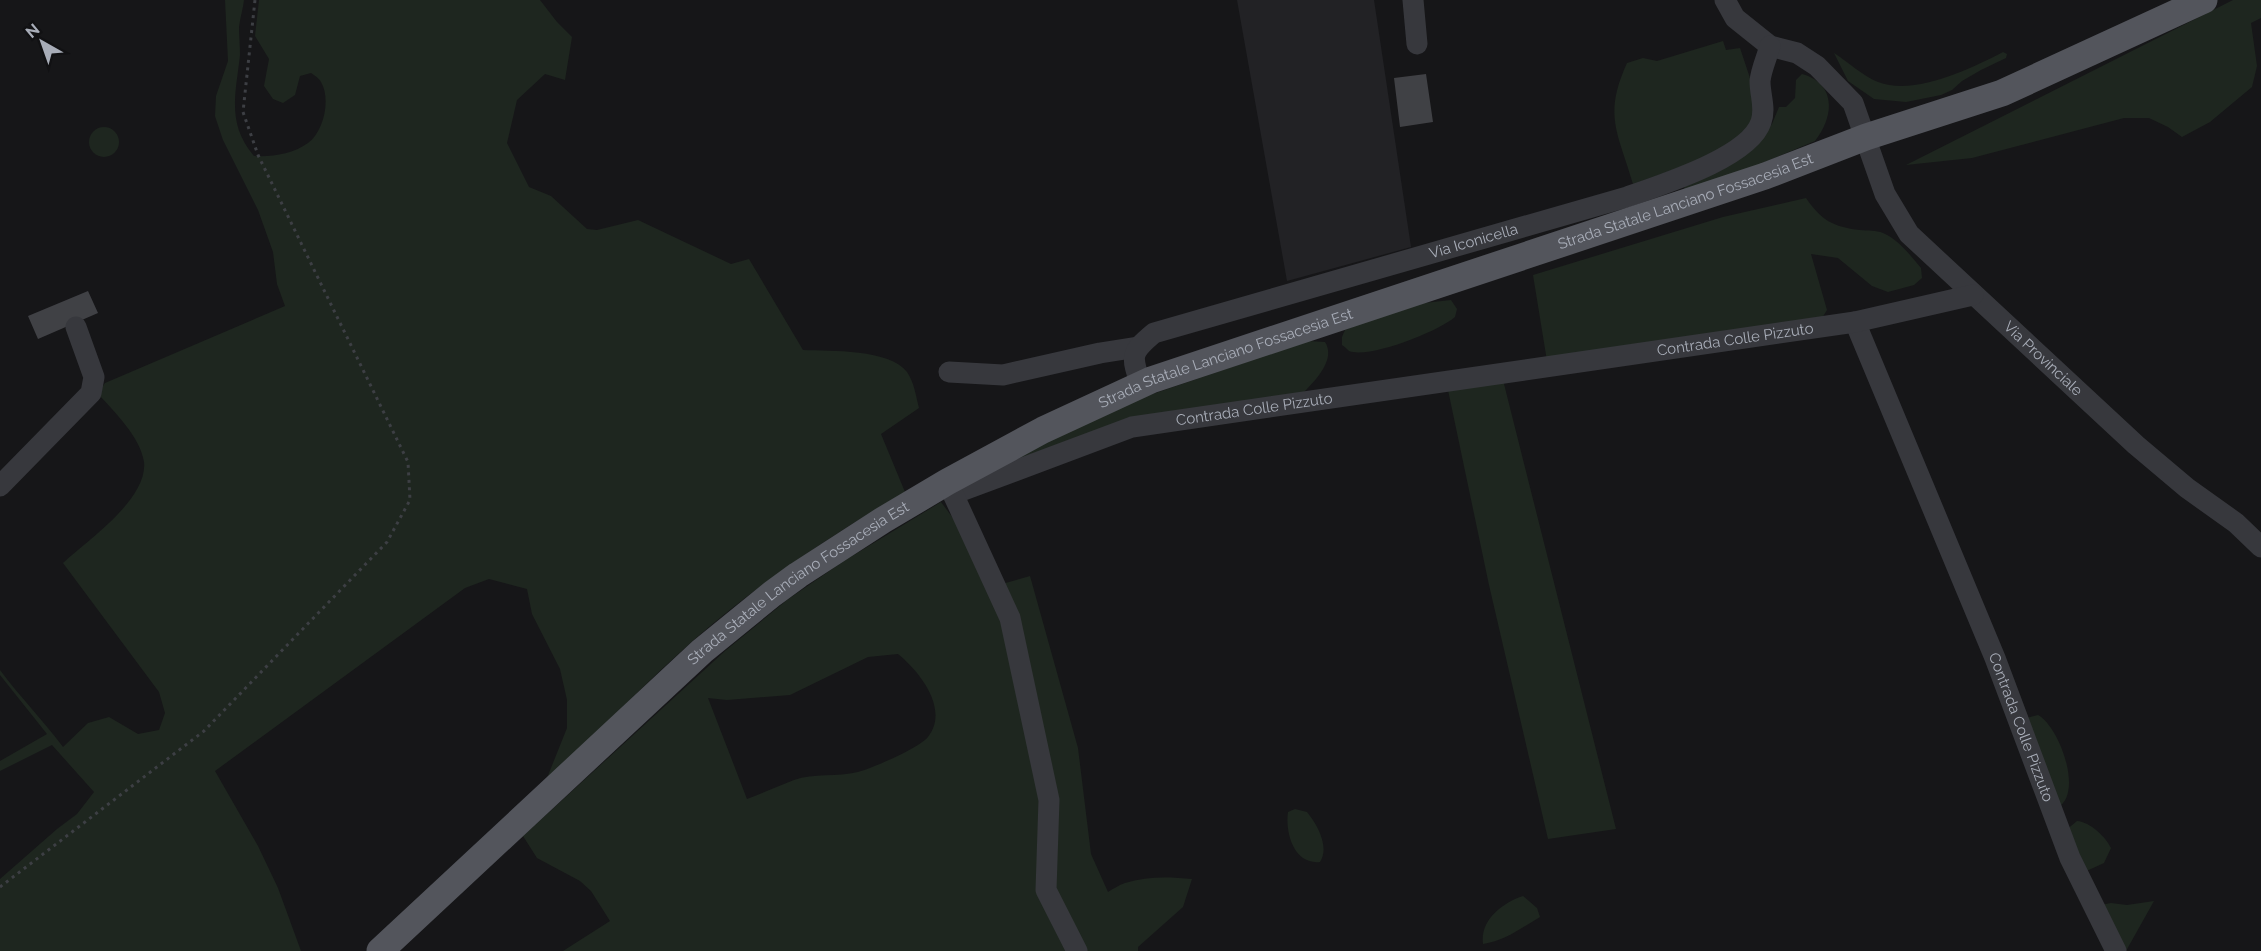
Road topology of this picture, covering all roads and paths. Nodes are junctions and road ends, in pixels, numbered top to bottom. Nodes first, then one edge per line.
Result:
1 (255, 0) edge
2 (1413, 0) edge
3 (1725, 0) edge
4 (2204, 0) edge
5 (1417, 44) dead end
6 (1770, 46) junction
7 (1866, 137) junction
8 (1973, 295) junction
9 (1855, 322) junction
10 (76, 327) dead end
11 (1138, 347) junction
12 (949, 372) dead end
13 (1141, 385) junction
14 (0, 486) edge
15 (950, 488) junction
16 (2261, 547) edge
17 (0, 886) edge
18 (380, 951) edge
19 (1077, 951) edge
20 (2116, 951) edge

1 - 17 path
2 - 5 street
3 - 6 street
4 - 7 main road, Strada Statale Lanciano Fossacesia Est
6 - 7 street, Via Provinciale
6 - 11 street, Via Iconicella
7 - 8 street, Via Provinciale
7 - 13 main road, Strada Statale Lanciano Fossacesia Est
8 - 9 street
8 - 16 street, Via Provinciale
9 - 15 street, Contrada Colle Pizzuto
9 - 20 street, Contrada Colle Pizzuto
10 - 14 street
11 - 12 street
11 - 13 street
13 - 15 main road, Strada Statale Lanciano Fossacesia Est
15 - 18 main road, Strada Statale Lanciano Fossacesia Est
15 - 19 street

